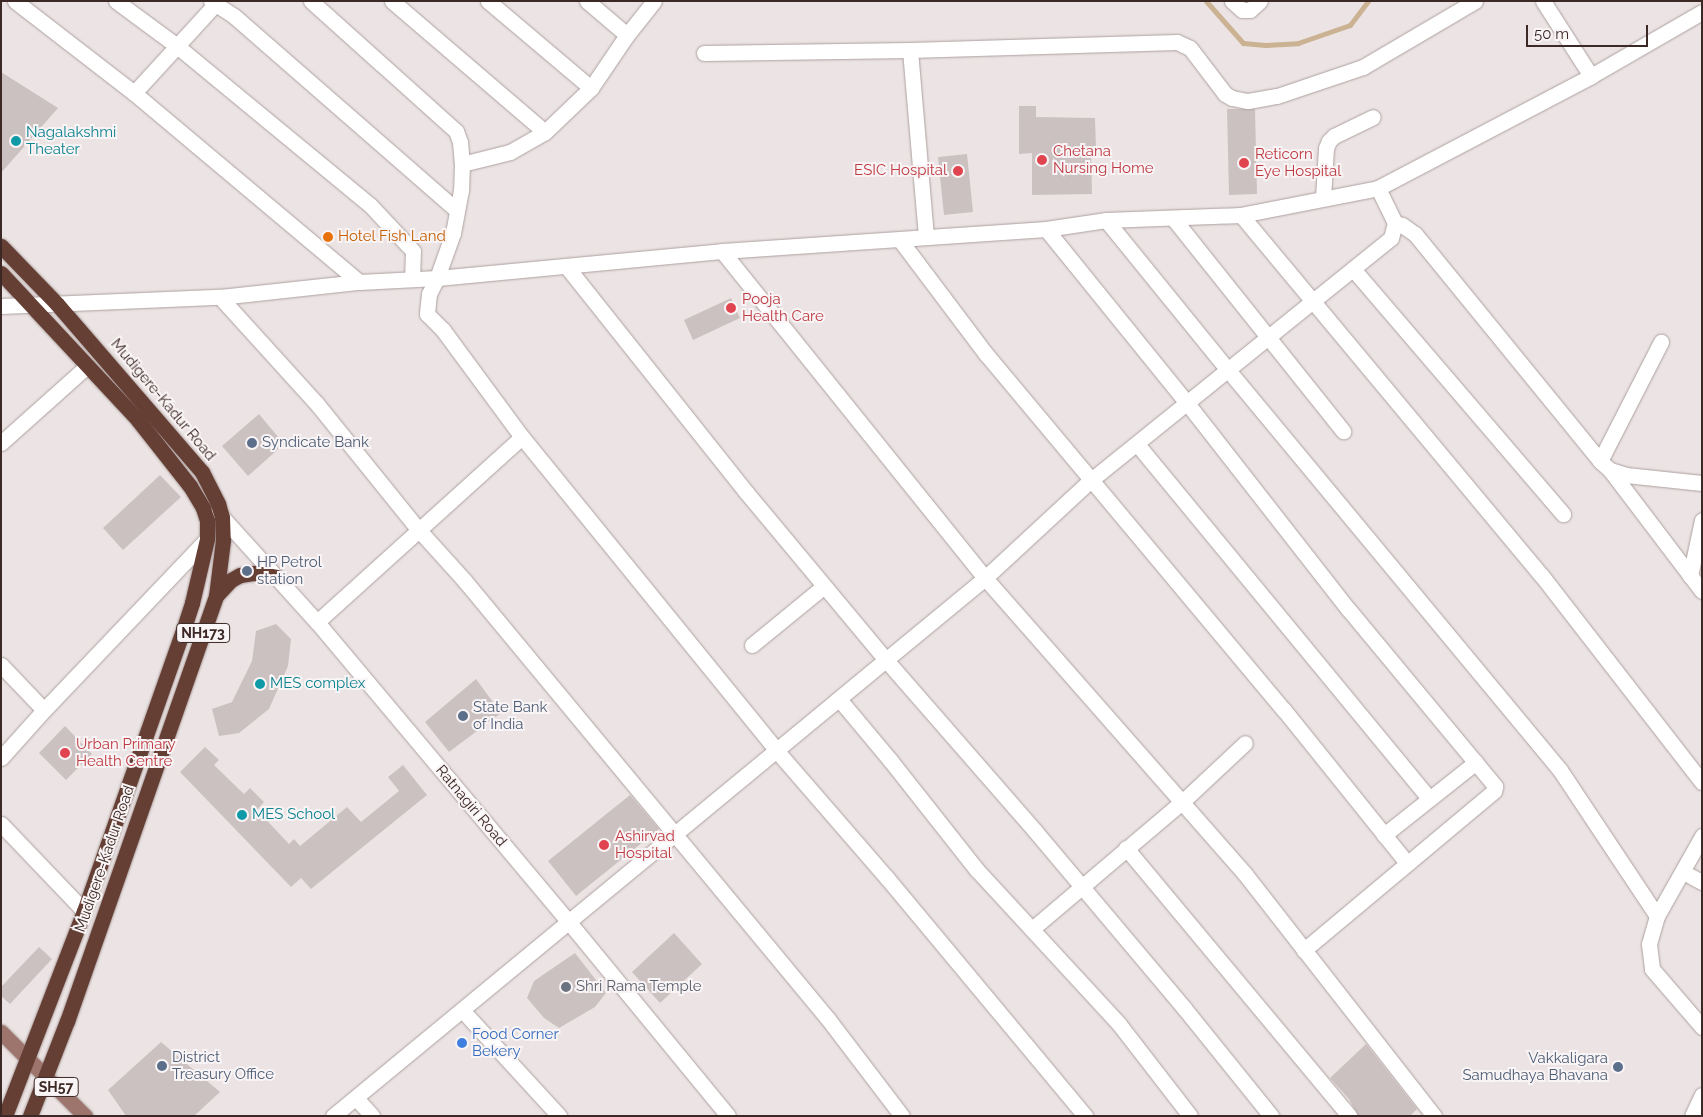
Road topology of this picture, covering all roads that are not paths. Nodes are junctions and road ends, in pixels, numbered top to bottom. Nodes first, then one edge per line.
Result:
1 (15, 1) edge
2 (116, 1) edge
3 (311, 1) edge
4 (392, 1) edge
5 (488, 1) edge
6 (587, 1) edge
7 (654, 1) edge
8 (1232, 1) edge
9 (1260, 1) edge
10 (1475, 1) edge
11 (1542, 1) edge
12 (215, 2) edge
13 (1702, 12) edge
14 (627, 34) junction
15 (177, 46) junction
16 (910, 50) junction
17 (704, 53) dead end
18 (1591, 76) junction
19 (590, 88) junction
20 (134, 93) junction
21 (1373, 117) dead end
22 (545, 132) junction
23 (462, 164) junction
24 (1378, 188) junction
25 (1323, 198) junction
26 (456, 210) junction
27 (1241, 215) junction
28 (1173, 218) junction
29 (1106, 220) junction
30 (1395, 223) junction
31 (1046, 229) junction
32 (926, 236) junction
33 (900, 240) junction
34 (1, 246) edge
35 (722, 251) junction
36 (567, 267) junction
37 (1353, 269) junction
38 (1, 273) edge
39 (437, 278) junction
40 (412, 279) junction
41 (359, 282) junction
42 (220, 297) junction
43 (1313, 302) junction
44 (57, 304) junction
45 (1, 306) edge
46 (32, 306) junction
47 (1268, 338) junction
48 (1661, 342) dead end
49 (86, 367) junction
50 (1228, 370) junction
51 (1187, 403) junction
52 (1343, 431) dead end
53 (522, 437) junction
54 (1, 443) edge
55 (1137, 444) junction
56 (1605, 465) junction
57 (1091, 480) junction
58 (1702, 483) edge
59 (203, 508) junction
60 (1563, 514) dead end
61 (222, 517) junction
62 (1702, 520) edge
63 (418, 529) junction
64 (207, 540) junction
65 (1690, 576) junction
66 (277, 577) junction
67 (985, 578) junction
68 (824, 586) junction
69 (1702, 591) edge
70 (216, 596) junction
71 (316, 622) junction
72 (752, 645) dead end
73 (886, 660) junction
74 (1, 665) edge
75 (839, 699) junction
76 (44, 710) junction
77 (1245, 743) dead end
78 (776, 750) junction
79 (1, 758) edge
80 (1476, 762) junction
81 (1702, 782) edge
82 (1429, 798) junction
83 (1182, 802) junction
84 (1, 824) edge
85 (675, 834) junction
86 (1384, 835) junction
87 (1702, 836) edge
88 (1126, 848) junction
89 (1407, 863) junction
90 (1683, 872) junction
91 (1702, 882) edge
92 (1081, 886) junction
93 (84, 911) junction
94 (1657, 916) junction
95 (568, 921) junction
96 (1032, 929) junction
97 (1304, 950) junction
98 (462, 1010) junction
99 (1702, 1027) edge
100 (1, 1032) edge
101 (28, 1059) junction
102 (46, 1077) junction
103 (1702, 1095) edge
104 (356, 1098) junction
105 (5, 1116) edge
106 (30, 1116) edge
107 (85, 1116) edge
108 (333, 1116) edge
109 (372, 1116) edge
110 (559, 1116) edge
111 (728, 1116) edge
112 (902, 1116) edge
113 (1085, 1116) edge
114 (1190, 1116) edge
115 (1271, 1116) edge
116 (1349, 1116) edge
117 (1434, 1116) edge
118 (1692, 1116) edge

1 - 20 street
2 - 15 street
3 - 23 street
4 - 22 street
5 - 19 street
6 - 14 street
7 - 14 street
8 - 9 street
10 - 16 street
11 - 18 street
12 - 15 street
12 - 26 street
13 - 18 street
14 - 19 street
15 - 20 street
15 - 40 street
16 - 17 street
16 - 32 street
18 - 24 street
19 - 22 street
20 - 41 street
21 - 25 street
22 - 23 street
23 - 26 street
24 - 25 street
24 - 30 street
25 - 27 street
26 - 39 street
27 - 28 street
27 - 43 street
28 - 29 street
28 - 47 street
29 - 31 street
29 - 50 street
30 - 37 street
30 - 56 street
31 - 32 street
31 - 51 street
32 - 33 street
33 - 35 street
33 - 57 street
34 - 44 highway, Mudigere-Kadur Road / NH173
35 - 36 street
35 - 67 street
36 - 39 street
36 - 68 street
37 - 43 street
37 - 60 street
38 - 46 highway, Mudigere-Kadur Road / NH173
39 - 40 street
39 - 53 street
40 - 41 street
41 - 42 street
42 - 44 street
42 - 63 street
43 - 47 street
43 - 81 street
44 - 46 street
44 - 61 highway, Mudigere-Kadur Road / NH173
45 - 46 street
46 - 49 highway, Mudigere-Kadur Road / NH173
47 - 50 street
47 - 52 street
48 - 56 street
49 - 54 street
49 - 59 highway, Mudigere-Kadur Road / NH173
50 - 51 street
50 - 94 street
51 - 55 street
51 - 80 street
53 - 63 street
53 - 78 street
55 - 57 street
55 - 82 street
56 - 58 street
56 - 65 street
57 - 67 street
57 - 86 street
59 - 61 street, Ratnagiri Road
59 - 64 highway, Mudigere-Kadur Road / NH173
61 - 66 street, Ratnagiri Road
61 - 70 highway, Mudigere-Kadur Road / NH173
62 - 65 street
63 - 71 street
63 - 85 street
64 - 76 street
64 - 93 highway, Mudigere-Kadur Road / NH173
65 - 69 street
66 - 70 highway
66 - 71 street, Ratnagiri Road
67 - 73 street
67 - 83 street
68 - 72 street
68 - 73 street
70 - 102 highway, Mudigere-Kadur Road / NH173
71 - 95 street, Ratnagiri Road
73 - 75 street
73 - 92 street
74 - 76 street
75 - 78 street
75 - 96 street
76 - 79 street
77 - 83 street
78 - 85 street
78 - 113 street
80 - 82 street
80 - 89 street
82 - 86 street
83 - 88 street
83 - 97 street
84 - 93 street
85 - 95 street
85 - 112 street
86 - 89 street
87 - 90 street
88 - 92 street
88 - 116 street
89 - 97 street
90 - 91 street
90 - 94 street
92 - 96 street
92 - 115 street
93 - 101 highway, Mudigere-Kadur Road / NH173
94 - 99 street
95 - 98 street
95 - 111 street, Ratnagiri Road
96 - 114 street
97 - 117 street
98 - 104 street
98 - 110 street
100 - 101 main road
101 - 102 main road, SH57
101 - 105 highway, Mudigere-Kadur Road / NH173
102 - 106 highway, Mudigere-Kadur Road / NH173
102 - 107 main road, SH57
103 - 118 street
104 - 108 street
104 - 109 street

